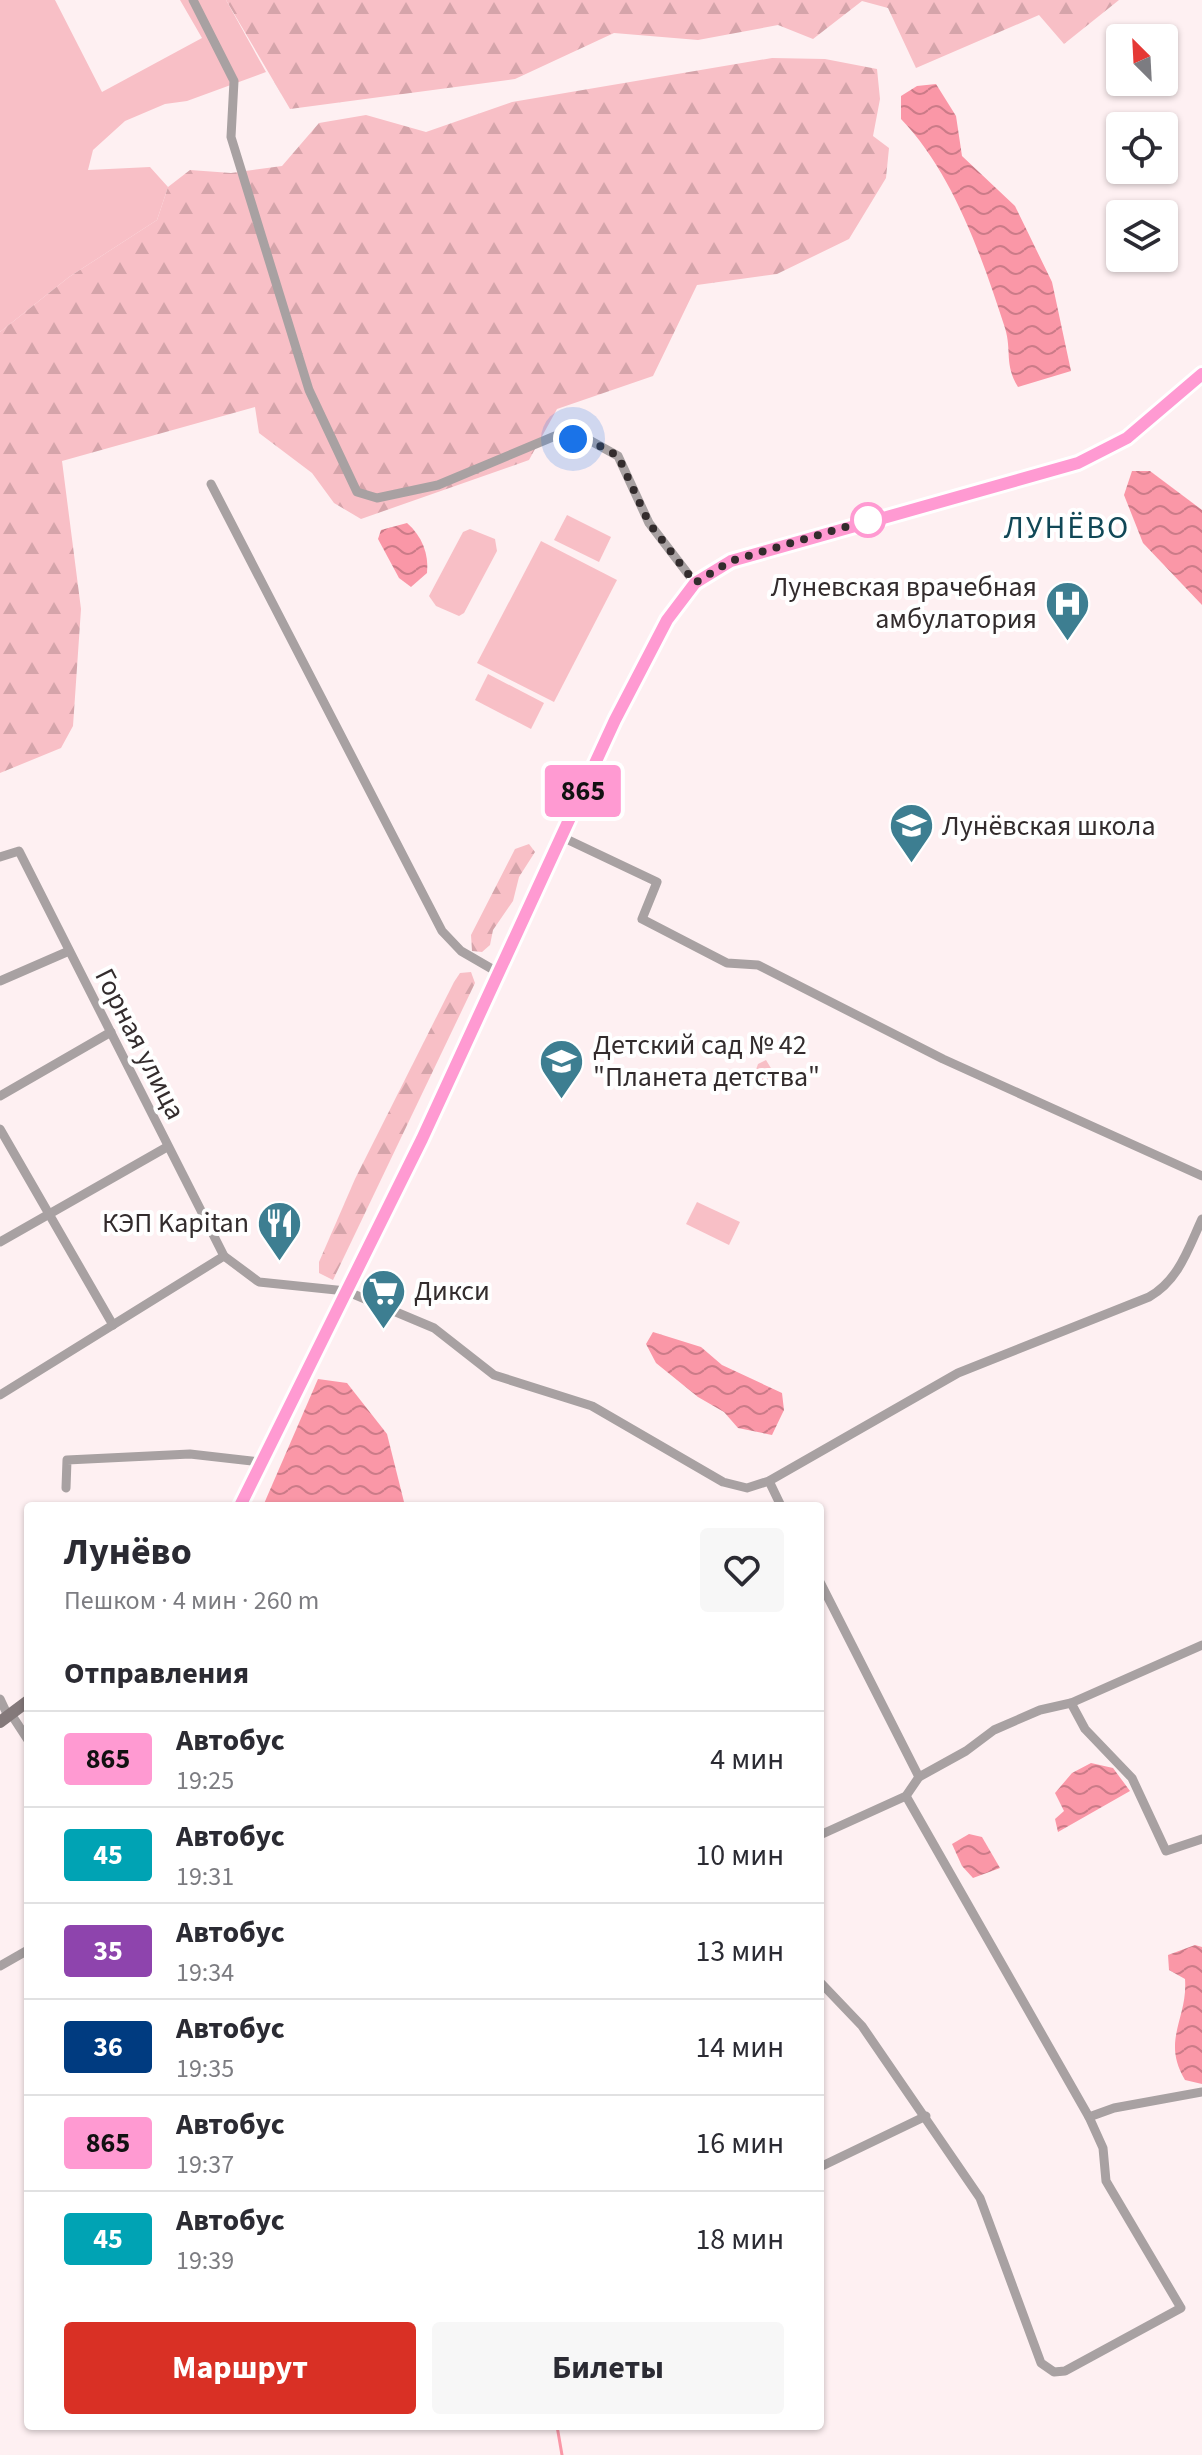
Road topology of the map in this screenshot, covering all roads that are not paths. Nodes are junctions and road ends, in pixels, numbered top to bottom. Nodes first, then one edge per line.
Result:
1 (193, 0) edge
2 (1202, 374) edge
3 (211, 484) dead end
4 (695, 583) junction
5 (562, 837) junction
6 (0, 857) edge
7 (69, 951) junction
8 (499, 973) junction
9 (0, 981) edge
10 (111, 1032) junction
11 (0, 1096) edge
12 (0, 1129) edge
13 (167, 1147) junction
14 (1202, 1176) edge
15 (48, 1214) junction
16 (1202, 1219) edge
17 (0, 1242) edge
18 (224, 1256) junction
19 (346, 1291) junction
20 (113, 1325) junction
21 (0, 1395) edge
22 (261, 1462) junction
23 (769, 1481) junction
24 (66, 1488) dead end
25 (242, 1502) edge
26 (779, 1502) edge
27 (824, 1590) edge
28 (1202, 1645) edge
29 (0, 1699) edge
30 (1071, 1703) junction
31 (24, 1704) edge
32 (6, 1717) edge
33 (24, 1736) edge
34 (919, 1777) junction
35 (906, 1796) junction
36 (824, 1833) edge
37 (1202, 1839) edge
38 (24, 1952) edge
39 (0, 1966) edge
40 (824, 1986) edge
41 (1202, 2092) edge
42 (926, 2116) junction
43 (1089, 2117) junction
44 (824, 2165) edge

1 - 4 street
2 - 4 street
3 - 8 street
4 - 5 street
5 - 8 street
5 - 14 street
6 - 7 street, Горная улица
7 - 9 street
7 - 10 street, Горная улица
8 - 19 street
10 - 11 street
10 - 13 street, Горная улица
12 - 15 street
13 - 15 street
13 - 18 street, Горная улица
15 - 17 street
15 - 20 street
16 - 23 street
18 - 19 street
18 - 20 street
19 - 22 street
19 - 23 street
20 - 21 street
22 - 24 street
22 - 25 street
23 - 26 street
27 - 34 street
28 - 30 street
29 - 32 street
30 - 34 street
30 - 37 street
31 - 32 street
32 - 33 street
34 - 35 street
35 - 36 street
35 - 43 street
38 - 39 street
40 - 42 street
41 - 43 street
42 - 43 street
42 - 44 street

